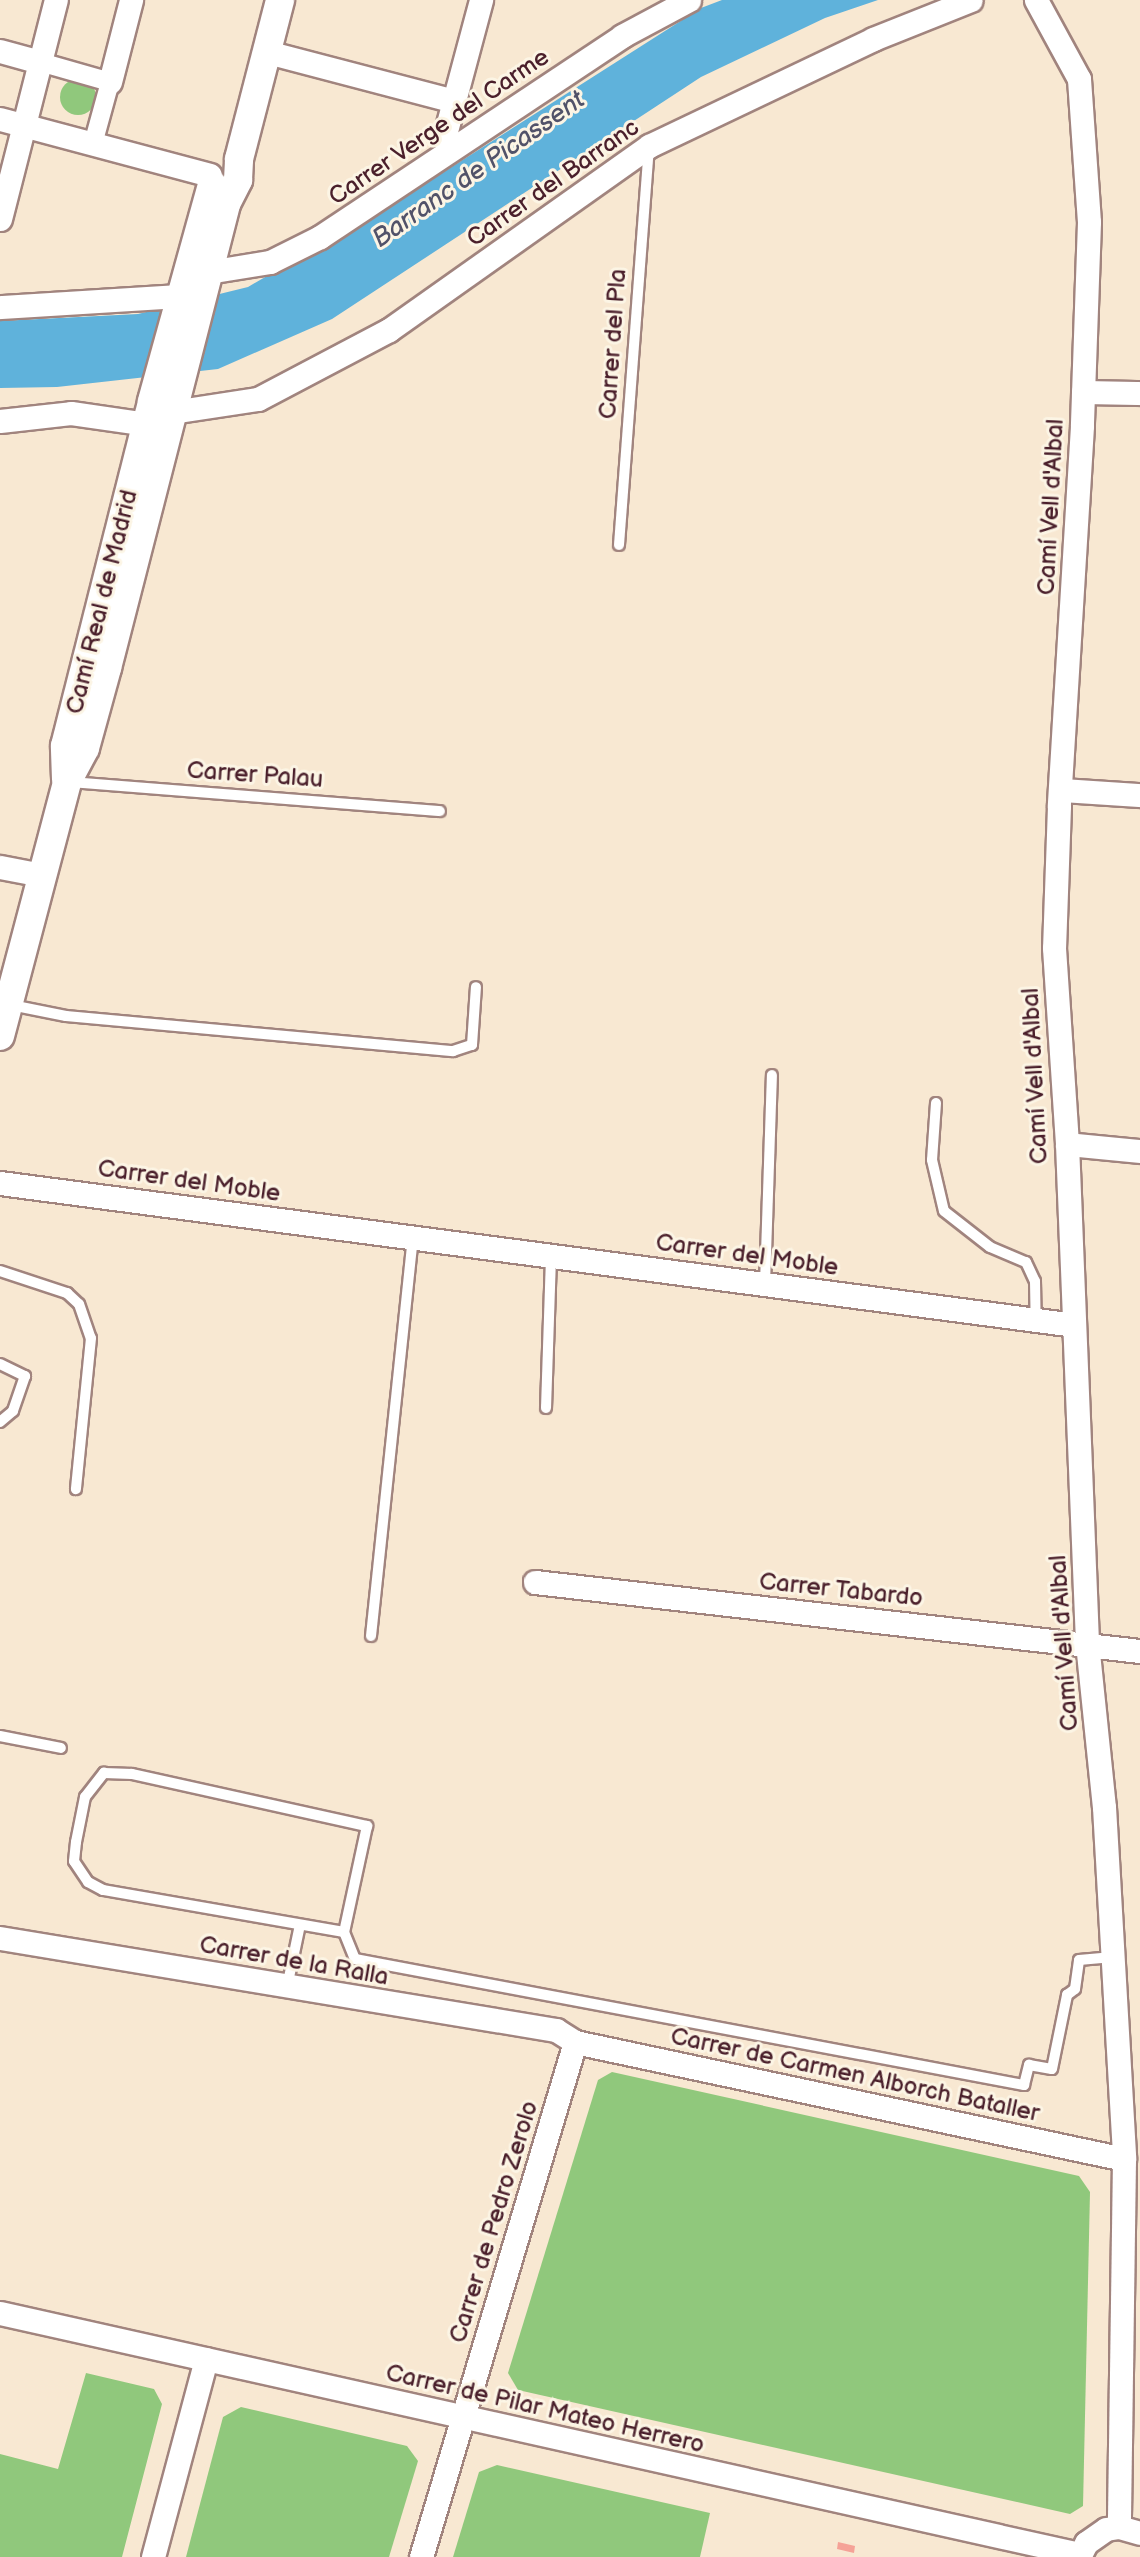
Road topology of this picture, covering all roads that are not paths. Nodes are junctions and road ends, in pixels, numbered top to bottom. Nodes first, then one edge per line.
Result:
1 (56, 0) edge
2 (131, 0) edge
3 (261, 0) edge
4 (280, 0) edge
5 (481, 0) edge
6 (689, 0) edge
7 (971, 0) edge
8 (1036, 0) edge
9 (0, 51) edge
10 (267, 52) junction
11 (40, 62) junction
12 (110, 82) junction
13 (454, 100) junction
14 (0, 118) edge
15 (24, 125) junction
16 (444, 139) dead end
17 (93, 144) junction
18 (649, 146) junction
19 (222, 177) junction
20 (0, 219) edge
21 (197, 285) junction
22 (0, 307) edge
23 (1083, 393) junction
24 (1140, 393) edge
25 (160, 405) junction
26 (0, 421) edge
27 (619, 545) dead end
28 (67, 782) junction
29 (1062, 790) junction
30 (1140, 795) edge
31 (440, 811) dead end
32 (0, 867) edge
33 (42, 875) junction
34 (476, 986) dead end
35 (8, 1004) junction
36 (0, 1036) edge
37 (772, 1075) dead end
38 (936, 1103) dead end
39 (1067, 1144) junction
40 (1140, 1151) edge
41 (0, 1183) edge
42 (413, 1237) junction
43 (551, 1256) junction
44 (0, 1272) edge
45 (765, 1284) junction
46 (1036, 1320) junction
47 (1074, 1325) junction
48 (0, 1364) edge
49 (546, 1408) dead end
50 (0, 1422) edge
51 (76, 1489) dead end
52 (535, 1582) dead end
53 (371, 1636) dead end
54 (1087, 1643) junction
55 (1140, 1651) edge
56 (0, 1737) edge
57 (61, 1748) dead end
58 (300, 1924) junction
59 (344, 1931) junction
60 (0, 1938) edge
61 (1113, 1957) junction
62 (288, 1987) junction
63 (575, 2042) junction
64 (1131, 2121) edge
65 (1124, 2160) junction
66 (1133, 2192) edge
67 (0, 2313) edge
68 (206, 2359) junction
69 (462, 2417) junction
70 (1130, 2530) edge
71 (1079, 2555) edge
72 (153, 2557) edge
73 (421, 2557) edge

1 - 11 street
2 - 12 street
3 - 19 street
4 - 10 street
5 - 13 street
6 - 21 street, Carrer Verge del Carme
7 - 18 street, Carrer del Barranc
8 - 23 street, Camí Vell d'Albal
9 - 11 street
10 - 13 street
10 - 19 street
11 - 12 street
11 - 15 street
12 - 17 street
13 - 16 street
14 - 15 street
15 - 17 street
15 - 20 street
17 - 19 street
18 - 25 street, Carrer del Barranc
18 - 27 lane, Carrer del Pla
19 - 21 street
19 - 21 street
21 - 22 street, Carrer Verge del Carme
21 - 25 street
23 - 24 street
23 - 29 street, Camí Vell d'Albal
25 - 26 street, Carrer del Barranc
25 - 28 street, Camí Real de Madrid
25 - 28 street, Camí Real de Madrid
28 - 31 lane, Carrer Palau
28 - 33 street, Camí Real de Madrid
29 - 30 street
29 - 39 street, Camí Vell d'Albal
32 - 33 street
33 - 35 street, Camí Real de Madrid
34 - 35 lane
35 - 36 street, Camí Real de Madrid
37 - 45 lane
38 - 46 lane
39 - 40 street
39 - 47 street, Camí Vell d'Albal
41 - 42 street, Carrer del Moble
42 - 43 street, Carrer del Moble
42 - 53 lane
43 - 45 street, Carrer del Moble
43 - 49 lane
44 - 51 lane
45 - 46 street, Carrer del Moble
46 - 47 street, Carrer del Moble
47 - 54 street, Camí Vell d'Albal
48 - 50 lane
52 - 54 street, Carrer Tabardo
54 - 55 street, Carrer Tabardo
54 - 61 street, Camí Vell d'Albal
56 - 57 lane
58 - 59 lane
58 - 59 lane
58 - 62 lane
59 - 61 lane
60 - 62 street, Carrer de la Ralla
61 - 64 street, Camí Vell d'Albal
62 - 63 street, Carrer de la Ralla
63 - 65 street, Carrer de Carmen Alborch Bataller
63 - 69 street, Carrer de Pedro Zerolo
64 - 65 street, Camí Vell d'Albal
65 - 66 street, Camí Vell d'Albal
66 - 70 street, Camí Vell d'Albal
67 - 68 street, Carrer de Pilar Mateo Herrero
68 - 69 street, Carrer de Pilar Mateo Herrero
68 - 72 street
69 - 71 street, Carrer de Pilar Mateo Herrero
69 - 73 street, Carrer de Pedro Zerolo
70 - 71 street

